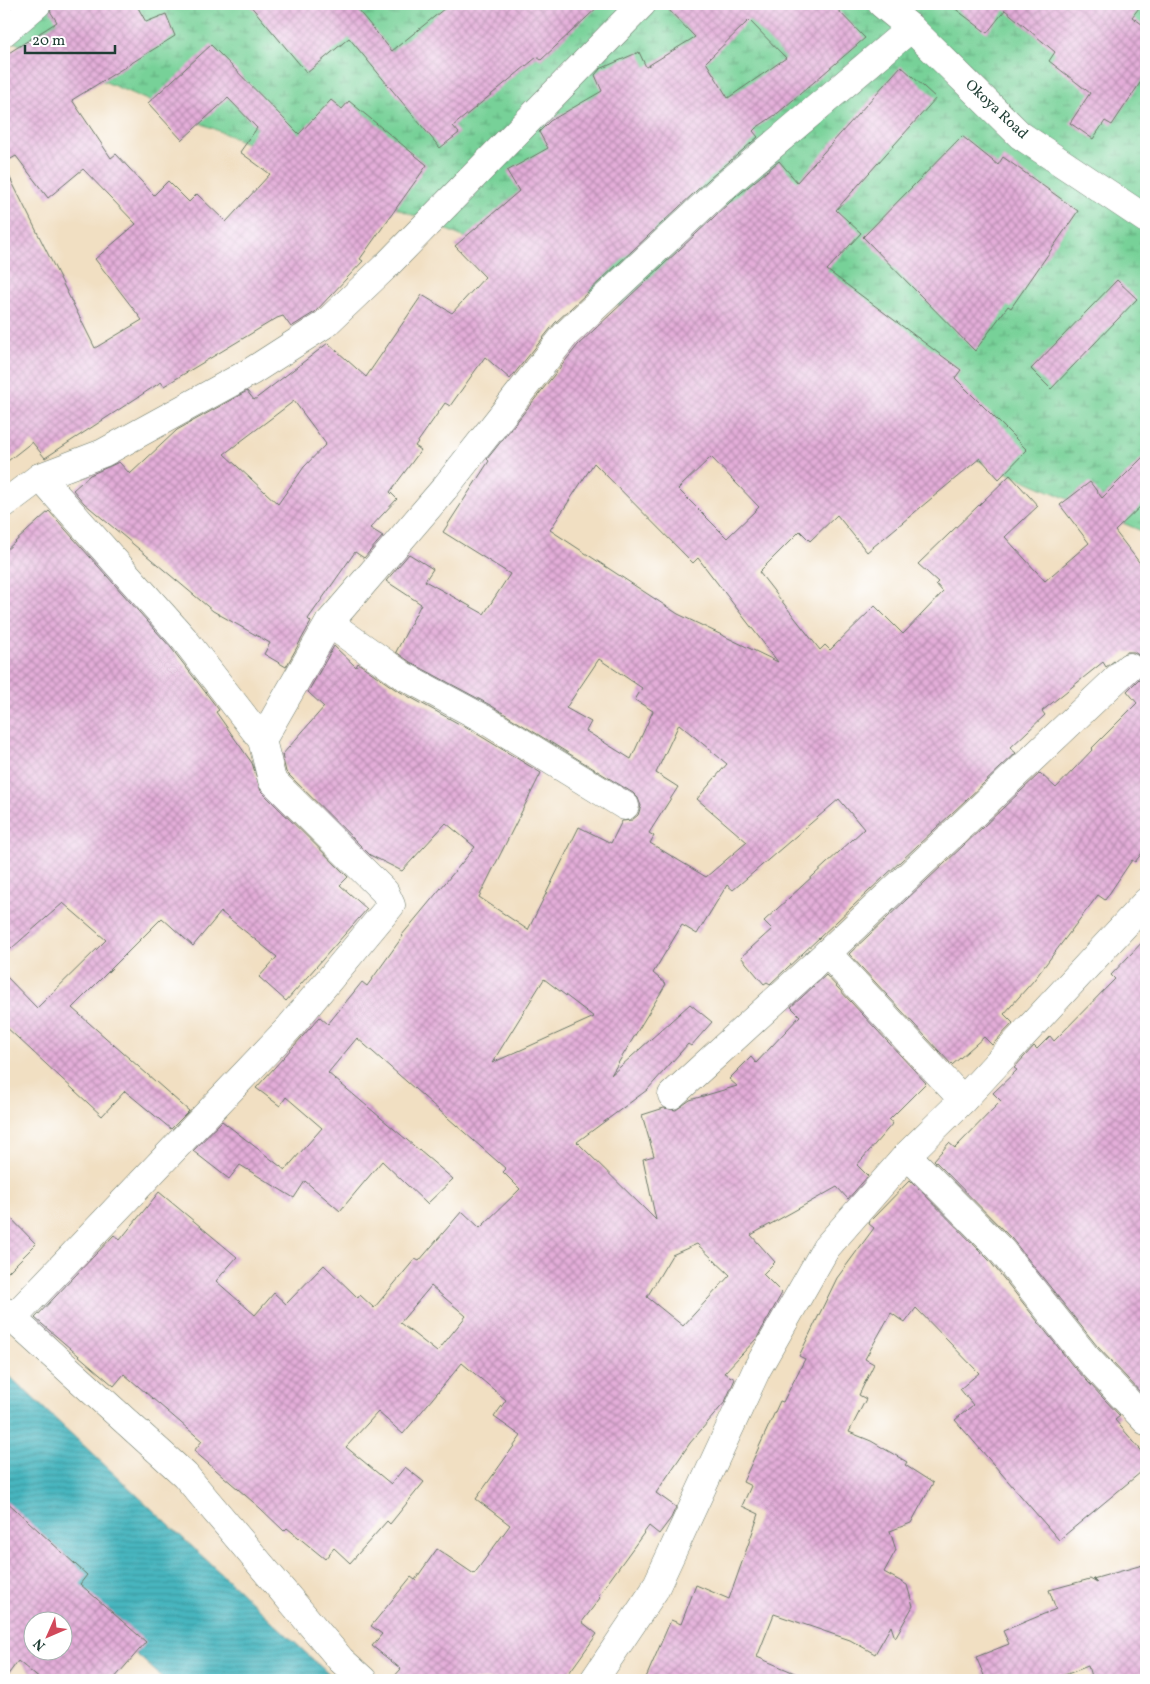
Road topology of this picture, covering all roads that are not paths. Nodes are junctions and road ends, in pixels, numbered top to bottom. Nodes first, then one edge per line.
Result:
1 (36, 4) edge
2 (642, 4) edge
3 (882, 4) edge
4 (911, 28) junction
5 (4, 32) edge
6 (1146, 219) edge
7 (40, 477) junction
8 (4, 504) edge
9 (329, 623) junction
10 (1129, 667) dead end
11 (262, 740) junction
12 (625, 806) dead end
13 (1146, 902) edge
14 (827, 953) junction
15 (672, 1095) dead end
16 (963, 1100) junction
17 (906, 1155) junction
18 (8, 1315) edge
19 (1146, 1421) edge
20 (363, 1680) edge
21 (594, 1680) edge

1 - 5 street
2 - 7 street
3 - 4 street, Okoya Road
4 - 6 street, Okoya Road
4 - 9 street
7 - 8 street
7 - 11 street
9 - 11 street
9 - 12 street
10 - 14 street
11 - 18 street
13 - 16 street
14 - 15 street
14 - 16 street
16 - 17 street
17 - 19 street
17 - 21 street
18 - 20 street

